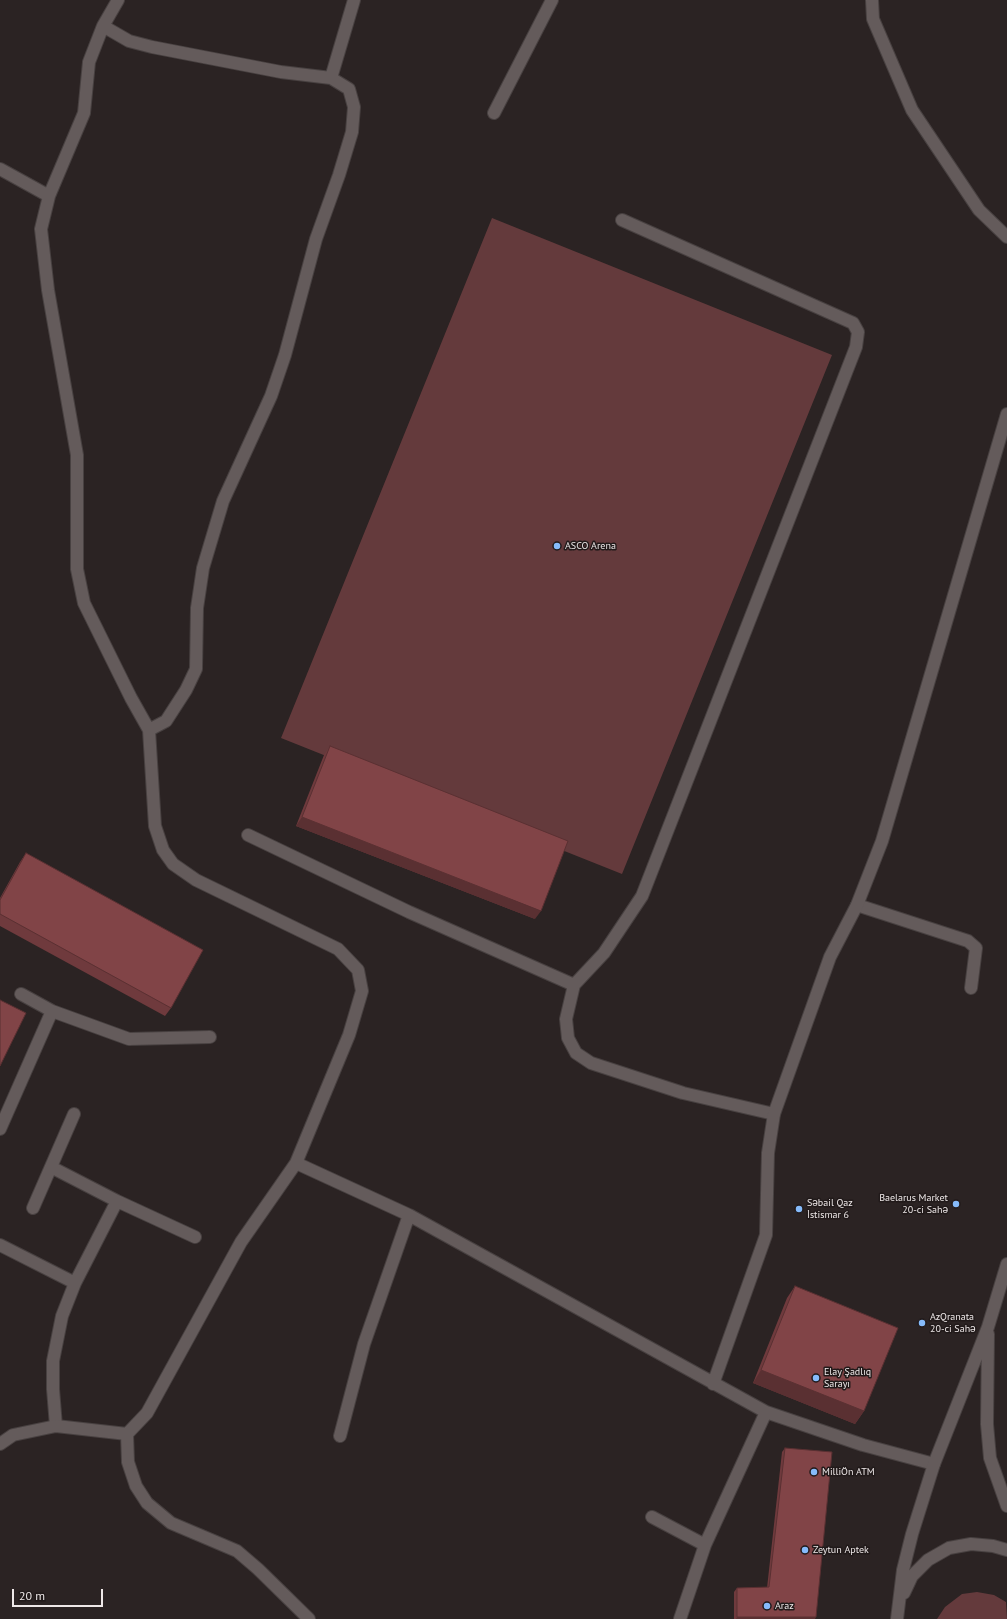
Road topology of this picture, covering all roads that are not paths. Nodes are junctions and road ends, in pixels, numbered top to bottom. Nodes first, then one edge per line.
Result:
1 (118, 0) edge
2 (354, 0) edge
3 (552, 0) edge
4 (872, 0) edge
5 (103, 26) junction
6 (331, 78) junction
7 (494, 113) dead end
8 (0, 169) edge
9 (49, 196) junction
10 (622, 220) dead end
11 (1007, 237) edge
12 (1007, 414) edge
13 (149, 730) junction
14 (248, 835) dead end
15 (857, 905) junction
16 (574, 985) junction
17 (972, 988) dead end
18 (21, 994) dead end
19 (52, 1011) junction
20 (210, 1037) dead end
21 (74, 1114) dead end
22 (774, 1114) junction
23 (0, 1129) edge
24 (296, 1163) junction
25 (51, 1167) junction
26 (117, 1201) junction
27 (33, 1208) dead end
28 (409, 1215) junction
29 (195, 1238) dead end
30 (0, 1245) edge
31 (1007, 1264) edge
32 (76, 1283) junction
33 (988, 1327) junction
34 (714, 1384) junction
35 (766, 1412) junction
36 (56, 1426) junction
37 (127, 1434) junction
38 (340, 1436) dead end
39 (0, 1444) edge
40 (934, 1464) junction
41 (1007, 1506) edge
42 (652, 1517) dead end
43 (705, 1545) junction
44 (1007, 1550) edge
45 (309, 1619) edge
46 (680, 1619) edge
47 (897, 1619) edge

1 - 5 street
2 - 6 street
3 - 7 street
4 - 11 street
5 - 6 street
5 - 9 street
6 - 13 street
8 - 9 street
9 - 13 street
10 - 16 street
12 - 15 street
13 - 24 street
14 - 16 street
15 - 17 street
15 - 22 street
16 - 22 street
18 - 19 street
19 - 20 street
19 - 23 street
21 - 25 street
22 - 34 street
24 - 28 street
24 - 37 street
25 - 26 street
25 - 27 street
26 - 29 street
26 - 32 street
28 - 34 street
28 - 38 street
30 - 32 street
31 - 33 street
32 - 36 street
33 - 40 street
33 - 41 street
34 - 35 street
35 - 40 street
35 - 43 street
36 - 37 street
36 - 39 street
37 - 45 street
40 - 47 street
42 - 43 street
43 - 46 street
44 - 47 street

